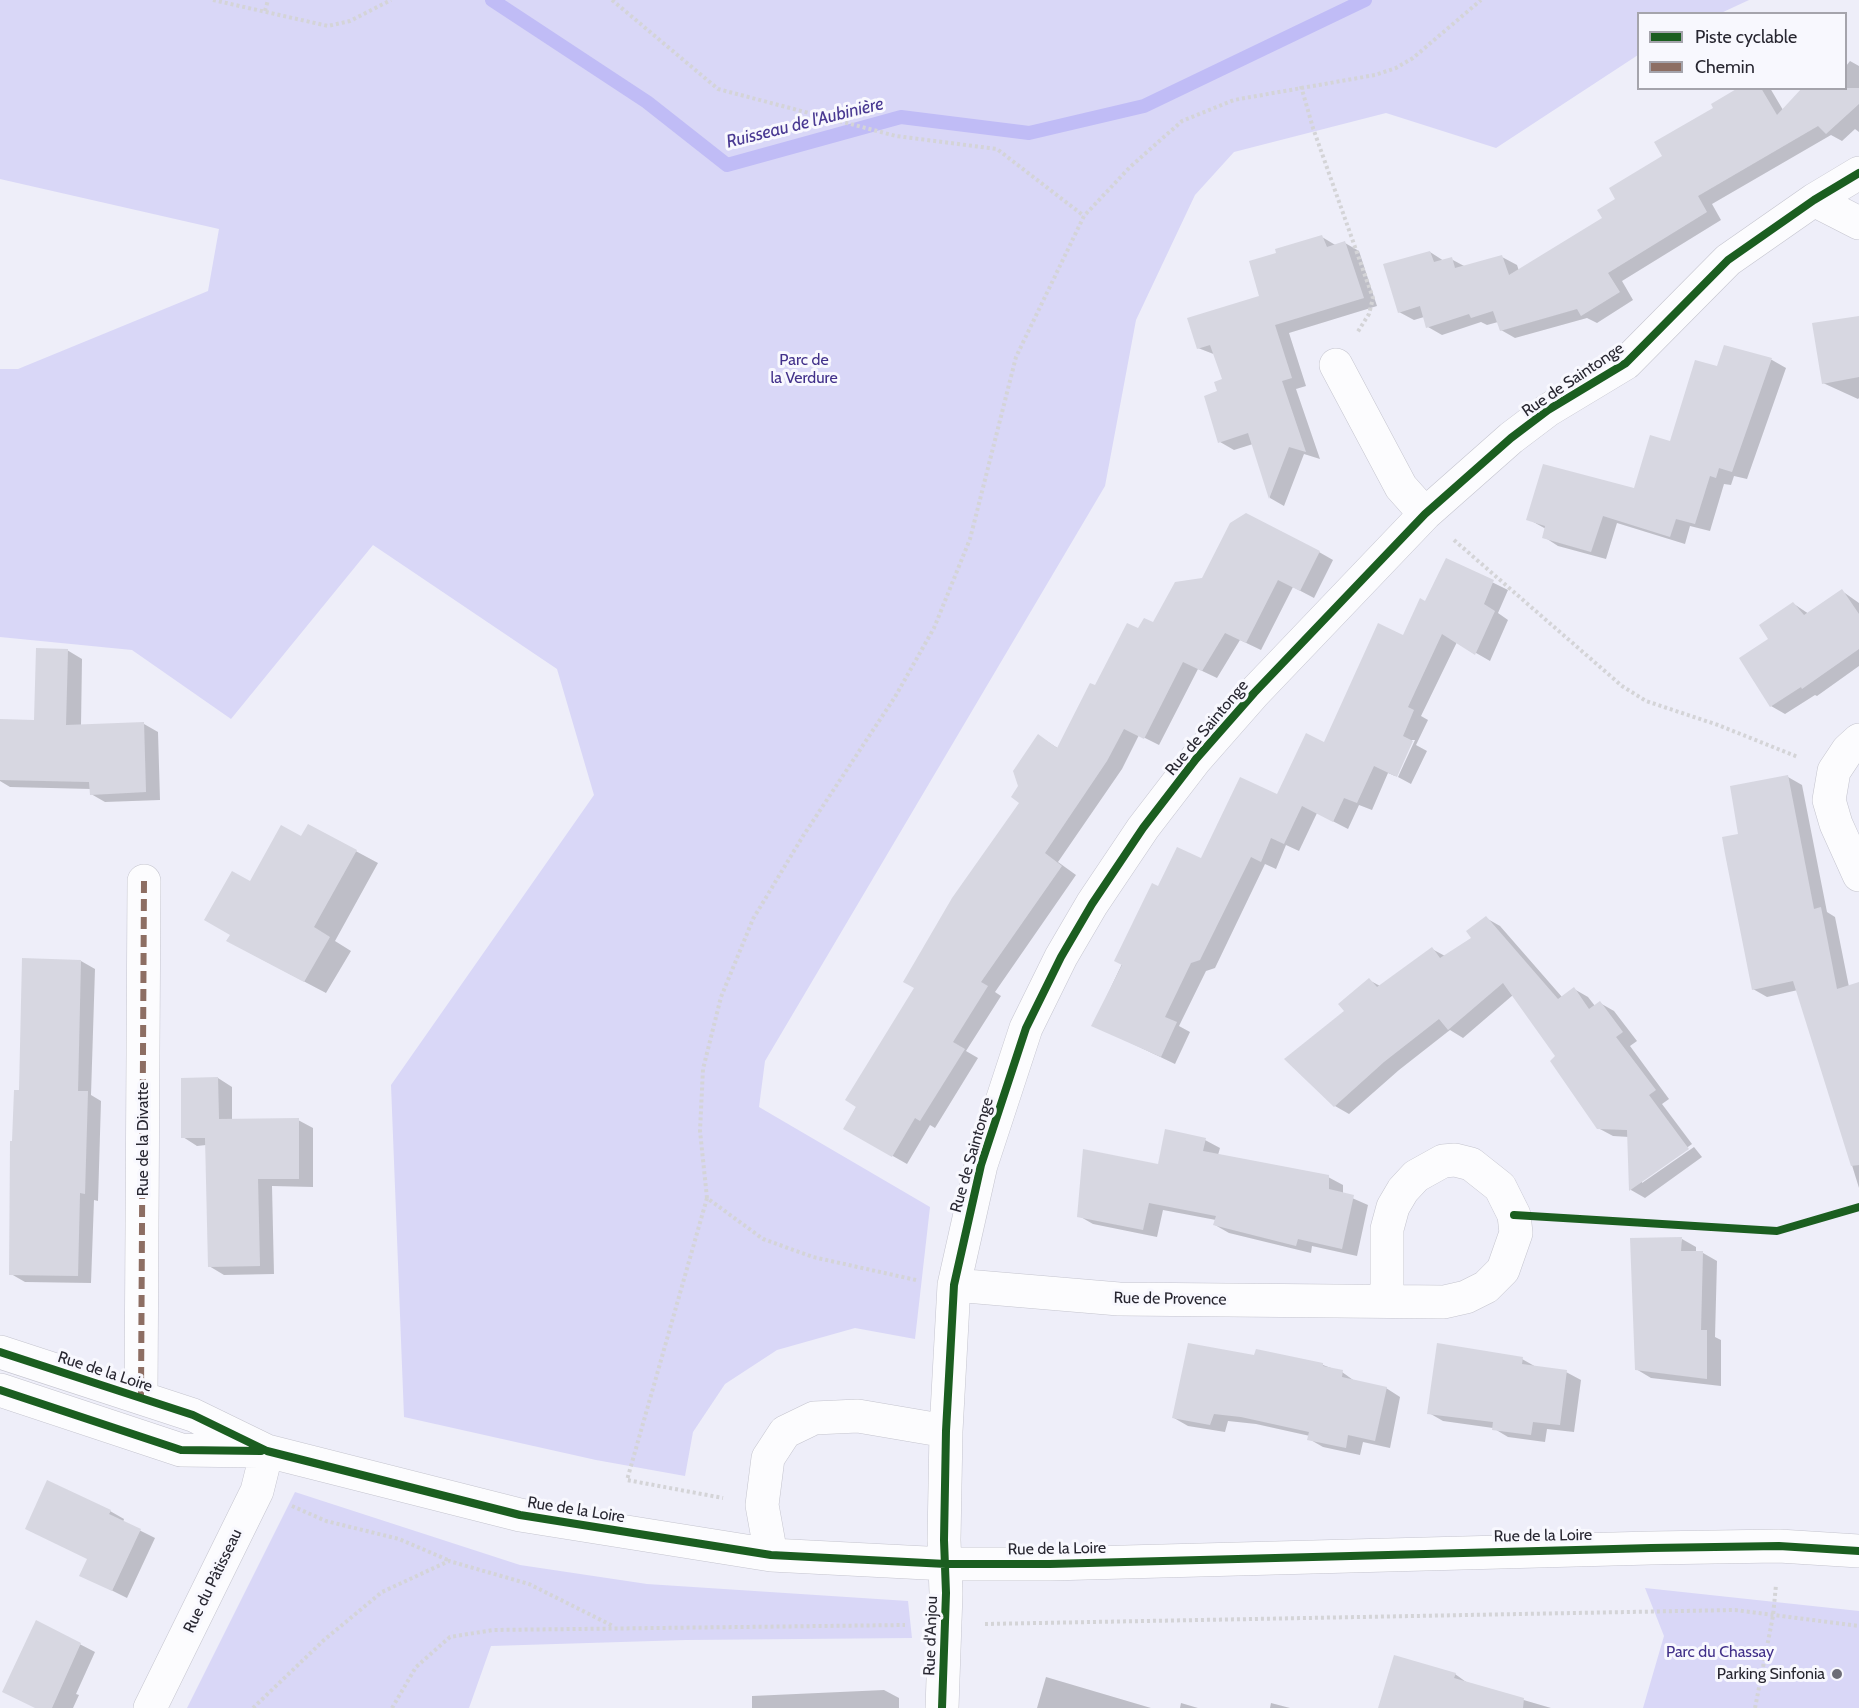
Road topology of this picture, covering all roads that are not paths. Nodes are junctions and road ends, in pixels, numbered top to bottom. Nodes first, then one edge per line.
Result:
1 (1859, 173) edge
2 (1814, 200) junction
3 (1859, 223) edge
4 (1336, 365) road end
5 (1425, 514) junction
6 (1859, 740) edge
7 (1859, 875) edge
8 (144, 881) dead end
9 (954, 1285) junction
10 (1387, 1301) junction
11 (0, 1352) edge
12 (0, 1390) edge
13 (141, 1397) junction
14 (946, 1431) junction
15 (267, 1450) junction
16 (1859, 1551) edge
17 (771, 1555) junction
18 (946, 1564) junction
19 (150, 1708) edge
20 (942, 1708) edge

1 - 2 street, Rue de Saintonge
2 - 3 street
2 - 5 street, Rue de Saintonge
4 - 5 street
5 - 9 street, Rue de Saintonge
6 - 7 street
8 - 13 street, Rue de la Divatte
9 - 10 street, Rue de Provence
9 - 14 street, Rue de Saintonge
10 - 10 street, Rue de Provence
11 - 13 street, Rue de la Loire
12 - 15 street, Rue de la Loire
13 - 15 street, Rue de la Loire
14 - 17 street
14 - 18 street, Rue de Saintonge
15 - 17 street, Rue de la Loire
15 - 19 street, Rue du Pâtisseau
16 - 18 street, Rue de la Loire
17 - 18 street, Rue de la Loire
18 - 20 street, Rue d'Anjou

